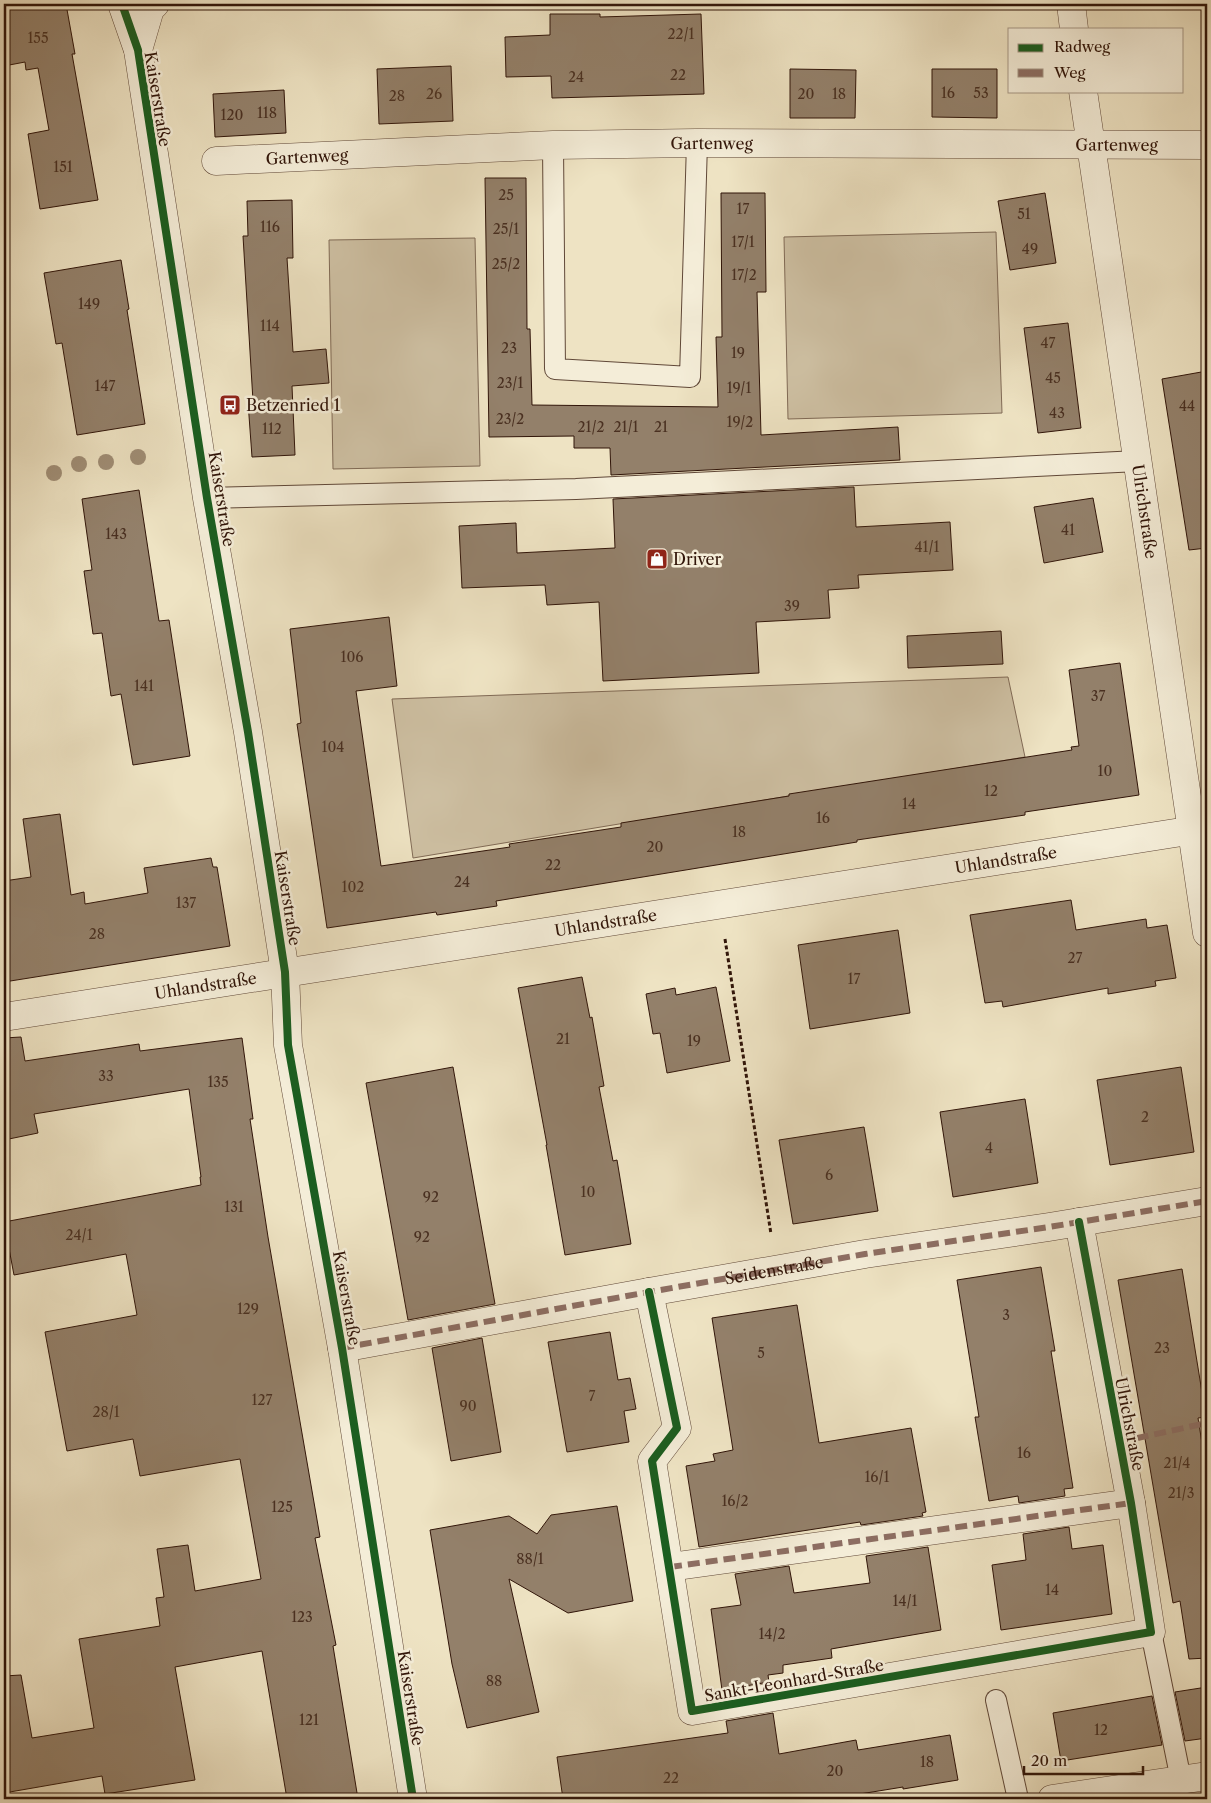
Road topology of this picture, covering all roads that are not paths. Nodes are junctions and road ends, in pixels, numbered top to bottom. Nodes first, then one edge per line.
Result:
1 (122, 4) edge
2 (155, 4) edge
3 (1071, 4) edge
4 (1074, 28) edge
5 (138, 50) junction
6 (1083, 92) edge
7 (697, 143) junction
8 (1090, 144) junction
9 (553, 145) junction
10 (1207, 145) edge
11 (216, 161) dead end
12 (1138, 461) junction
13 (208, 498) junction
14 (1200, 829) edge
15 (1207, 932) edge
16 (285, 972) junction
17 (4, 1017) edge
18 (1207, 1201) edge
19 (1079, 1222) junction
20 (648, 1292) junction
21 (342, 1348) junction
22 (1131, 1503) junction
23 (670, 1568) junction
24 (1151, 1632) junction
25 (996, 1700) dead end
26 (1194, 1778) edge
27 (413, 1799) edge
28 (1018, 1799) edge
29 (1052, 1799) edge

1 - 5 street, Kaiserstraße
2 - 5 street, Kaiserstraße
3 - 4 street
5 - 13 street, Kaiserstraße
6 - 8 street, Ulrichstraße
7 - 8 street, Gartenweg
7 - 9 street, Gartenweg
7 - 9 lane
8 - 10 street, Gartenweg
8 - 12 street, Ulrichstraße
9 - 11 street, Gartenweg
12 - 13 lane
12 - 14 street, Ulrichstraße
13 - 16 street, Kaiserstraße
14 - 15 street, Ulrichstraße
14 - 16 street, Uhlandstraße
16 - 17 street, Uhlandstraße
16 - 21 street, Kaiserstraße
18 - 19 street, Seidenstraße
19 - 20 street, Seidenstraße
19 - 22 street, Ulrichstraße
20 - 21 street, Seidenstraße
20 - 23 street, Sankt-Leonhard-Straße
21 - 27 street, Kaiserstraße
22 - 23 street
22 - 24 street, Ulrichstraße
23 - 24 street, Sankt-Leonhard-Straße
24 - 26 lane
25 - 28 lane
26 - 29 street

